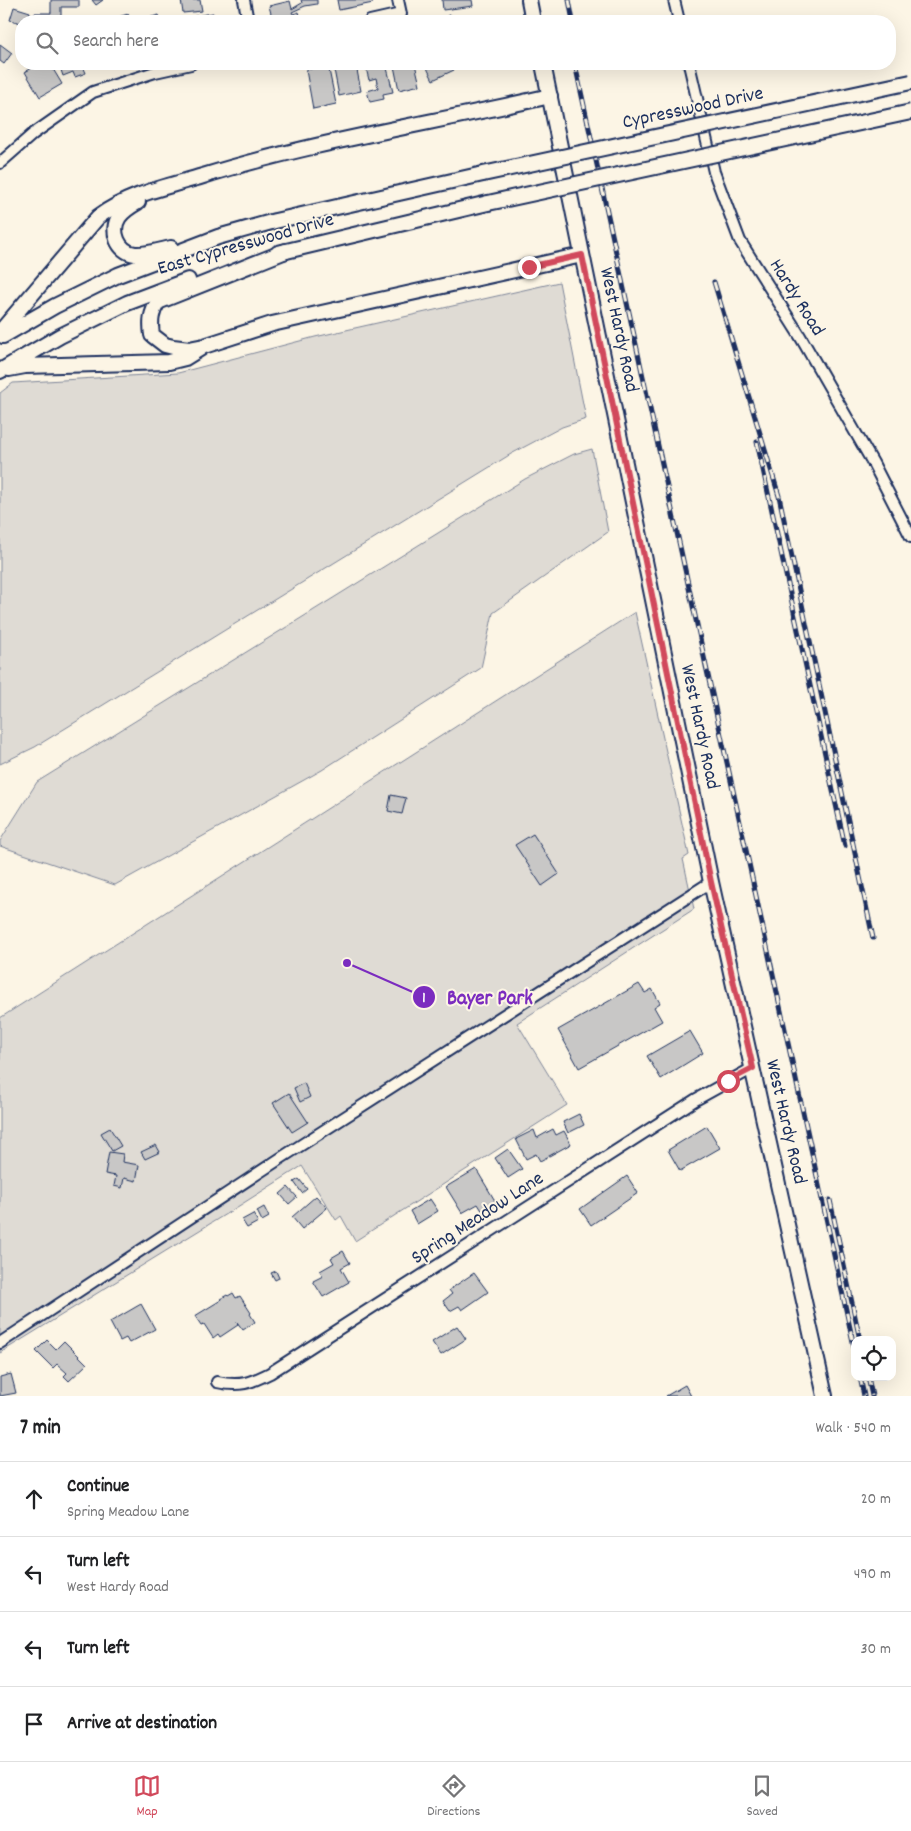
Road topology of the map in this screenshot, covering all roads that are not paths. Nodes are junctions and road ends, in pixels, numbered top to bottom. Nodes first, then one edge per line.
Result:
1 (244, 0) edge
2 (398, 0) edge
3 (529, 0) edge
4 (674, 0) edge
5 (247, 15) edge
6 (397, 15) edge
7 (532, 15) edge
8 (678, 15) edge
9 (164, 70) edge
10 (544, 70) edge
11 (690, 70) edge
12 (911, 82) edge
13 (550, 96) junction
14 (911, 112) edge
15 (0, 163) edge
16 (483, 174) joint
17 (168, 186) junction
18 (218, 238) junction
19 (286, 250) junction
20 (582, 255) junction
21 (0, 332) edge
22 (0, 337) edge
23 (204, 346) junction
24 (0, 371) edge
25 (911, 537) edge
26 (711, 882) junction
27 (753, 1068) junction
28 (0, 1342) edge
29 (218, 1382) dead end
30 (825, 1396) edge

1 - 5 street
2 - 6 street
3 - 7 main road
4 - 8 street
9 - 15 street
10 - 13 main road, West Hardy Road
11 - 25 street, Hardy Road
12 - 16 main road, Cypresswood Drive, bridge
13 - 17 main road
13 - 20 main road, West Hardy Road
14 - 19 main road, East Cypresswood Drive, bridge
16 - 18 main road, East Cypresswood Drive
17 - 18 main road
17 - 21 main road
18 - 22 main road, East Cypresswood Drive
19 - 23 main road
19 - 24 main road, East Cypresswood Drive
20 - 23 main road
20 - 26 main road, West Hardy Road
23 - 24 main road
26 - 27 main road, West Hardy Road
26 - 28 street
27 - 29 street, Spring Meadow Lane
27 - 30 main road, West Hardy Road

